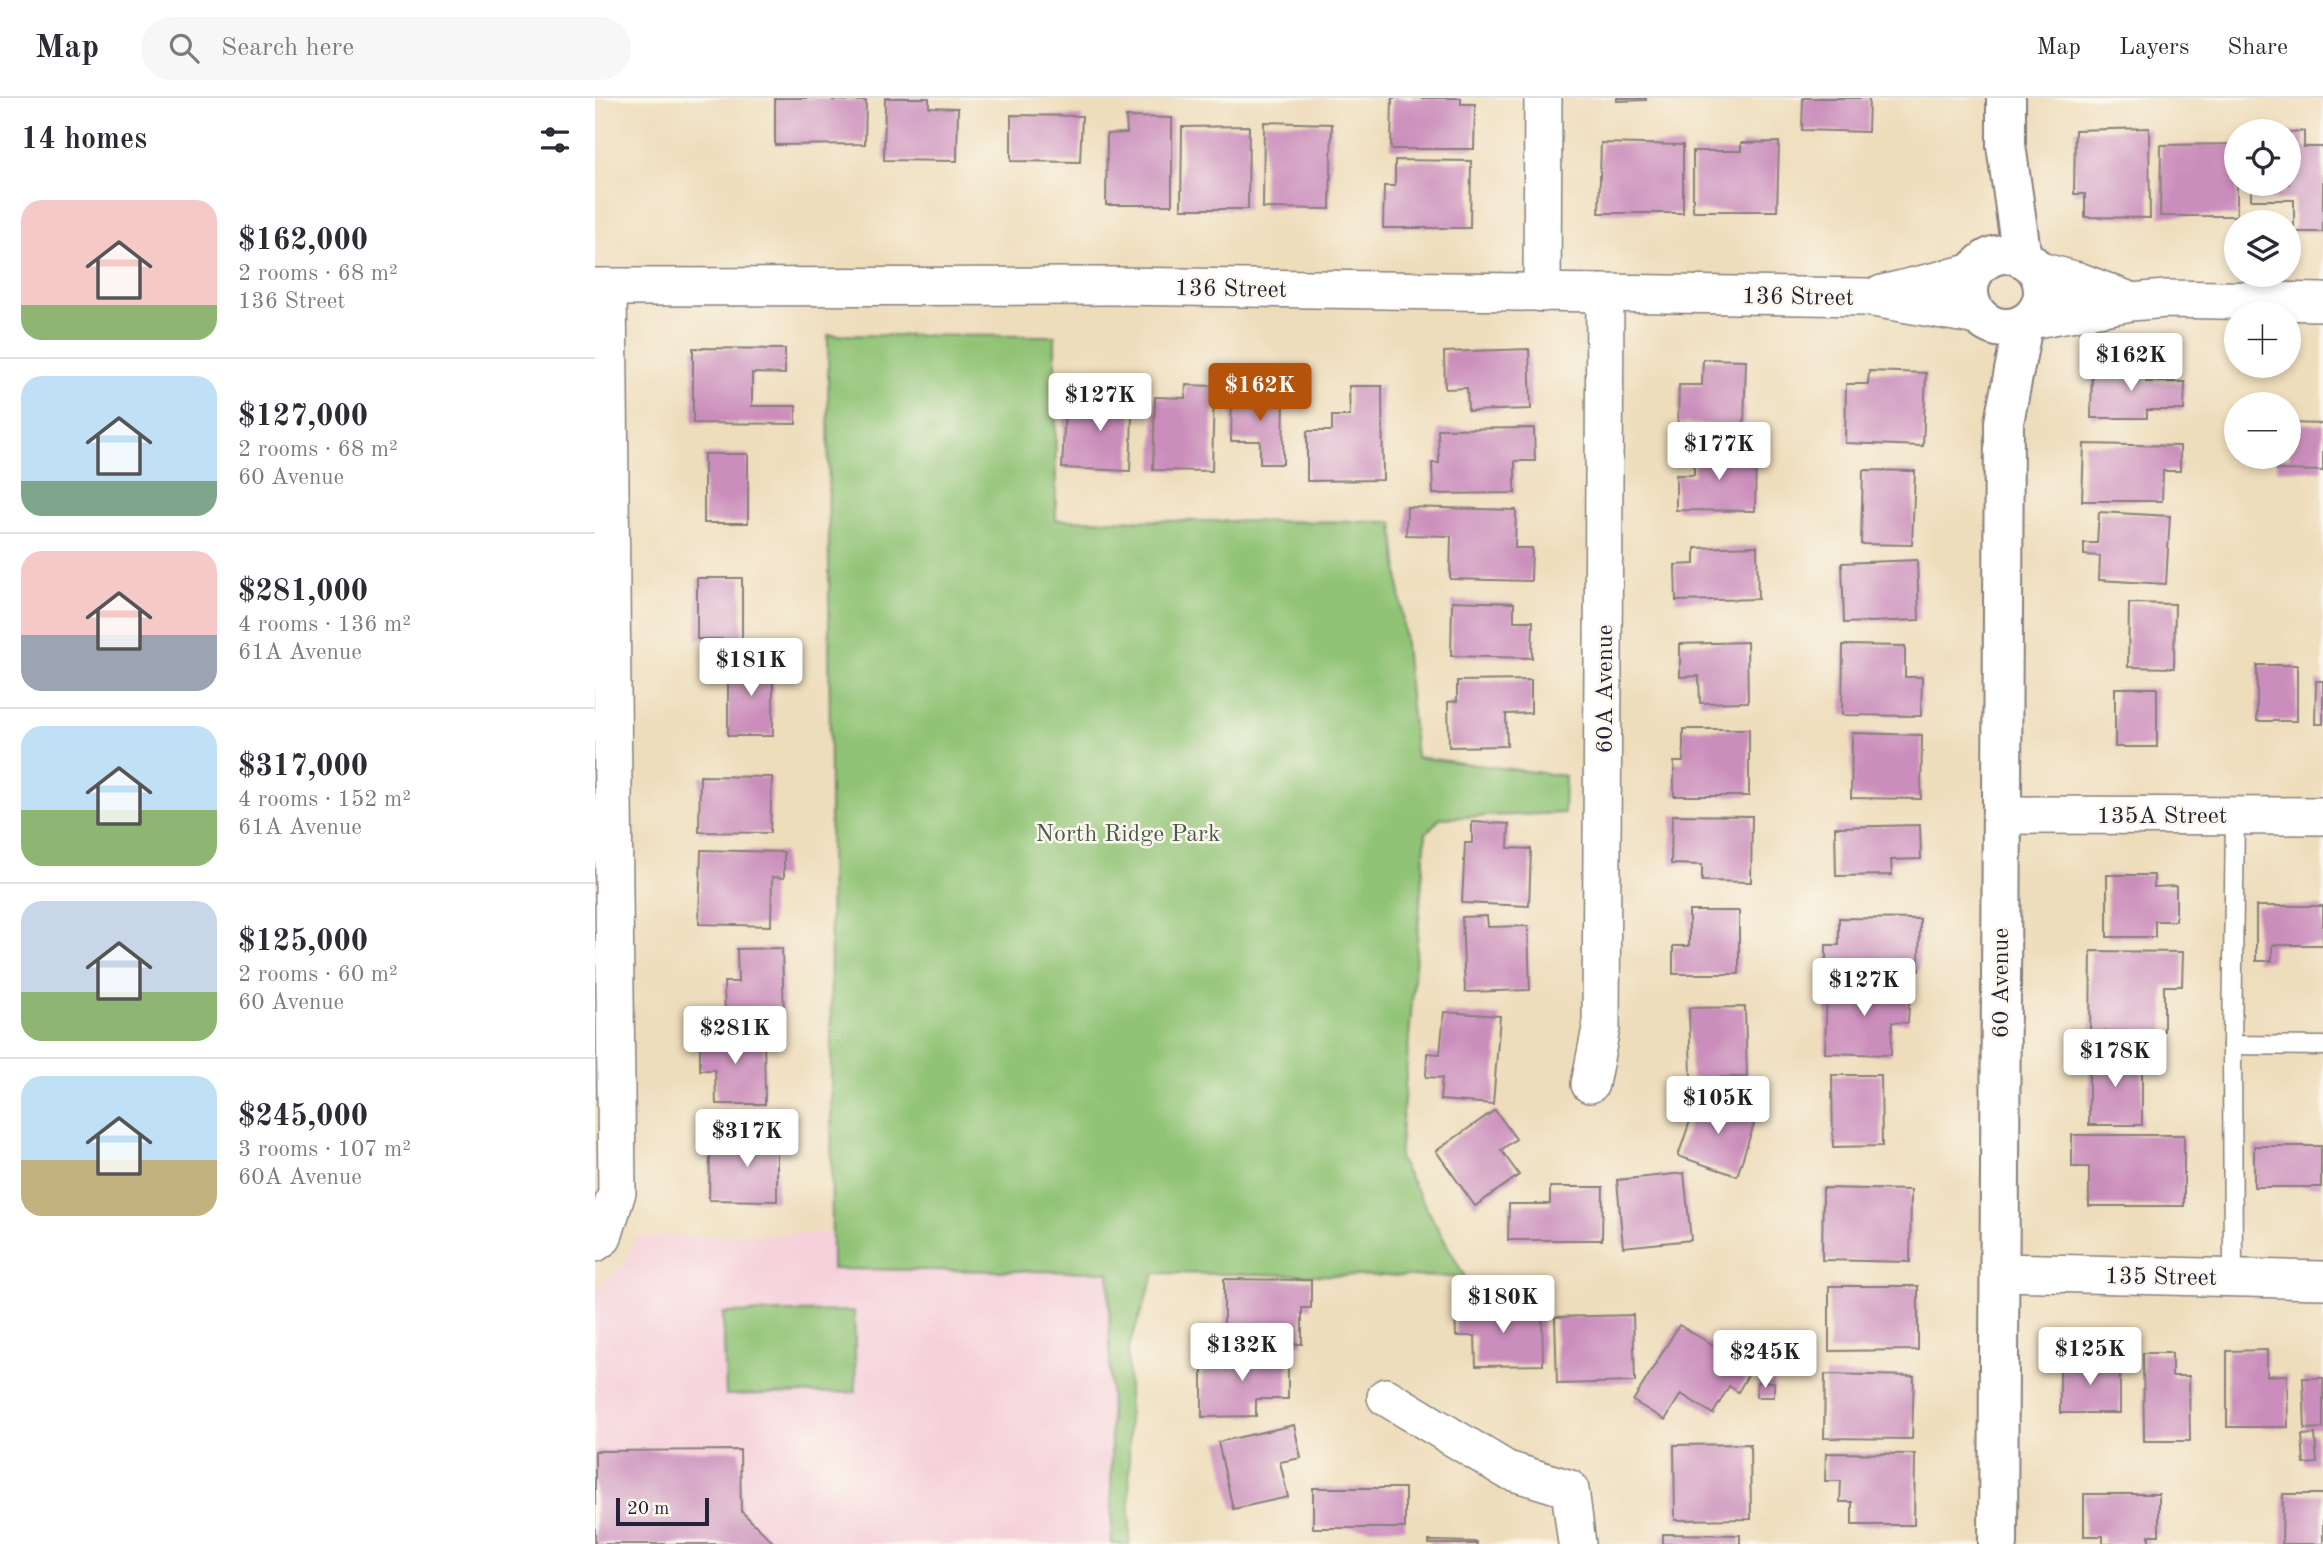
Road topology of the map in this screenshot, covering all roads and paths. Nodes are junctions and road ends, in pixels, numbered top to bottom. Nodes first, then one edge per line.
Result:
1 (1543, 98) edge
2 (2006, 98) edge
3 (2006, 145) junction
4 (2029, 264) junction
5 (1978, 268) junction
6 (602, 287) edge
7 (1542, 293) junction
8 (1605, 294) junction
9 (1867, 297) junction
10 (2131, 302) junction
11 (2323, 302) edge
12 (1981, 318) junction
13 (2027, 322) junction
14 (2004, 422) junction
15 (2001, 815) junction
16 (2235, 816) junction
17 (2323, 816) edge
18 (2232, 1045) junction
19 (2323, 1046) edge
20 (1590, 1084) dead end
21 (599, 1240) edge
22 (1999, 1272) junction
23 (2233, 1278) junction
24 (2323, 1280) edge
25 (1386, 1397) dead end
26 (1577, 1544) edge
27 (1998, 1544) edge

1 - 7 street
2 - 3 street
3 - 4 street
3 - 5 street
4 - 5 street
4 - 10 street
4 - 13 street
5 - 9 street, 136 Street
5 - 12 street
6 - 7 street, 136 Street
6 - 21 street
7 - 8 street, 136 Street
8 - 9 street, 136 Street
8 - 20 street, 60A Avenue
9 - 12 street, 136 Street
10 - 11 street
10 - 13 street
12 - 13 street
12 - 14 street, 60 Avenue
13 - 14 street, 60 Avenue
14 - 15 street, 60 Avenue
15 - 16 street, 135A Street
15 - 22 street, 60 Avenue
16 - 17 street, 135A Street
16 - 18 lane
18 - 19 lane
18 - 23 lane
22 - 23 street, 135 Street
22 - 27 street, 60 Avenue
23 - 24 street, 135 Street
25 - 26 street

